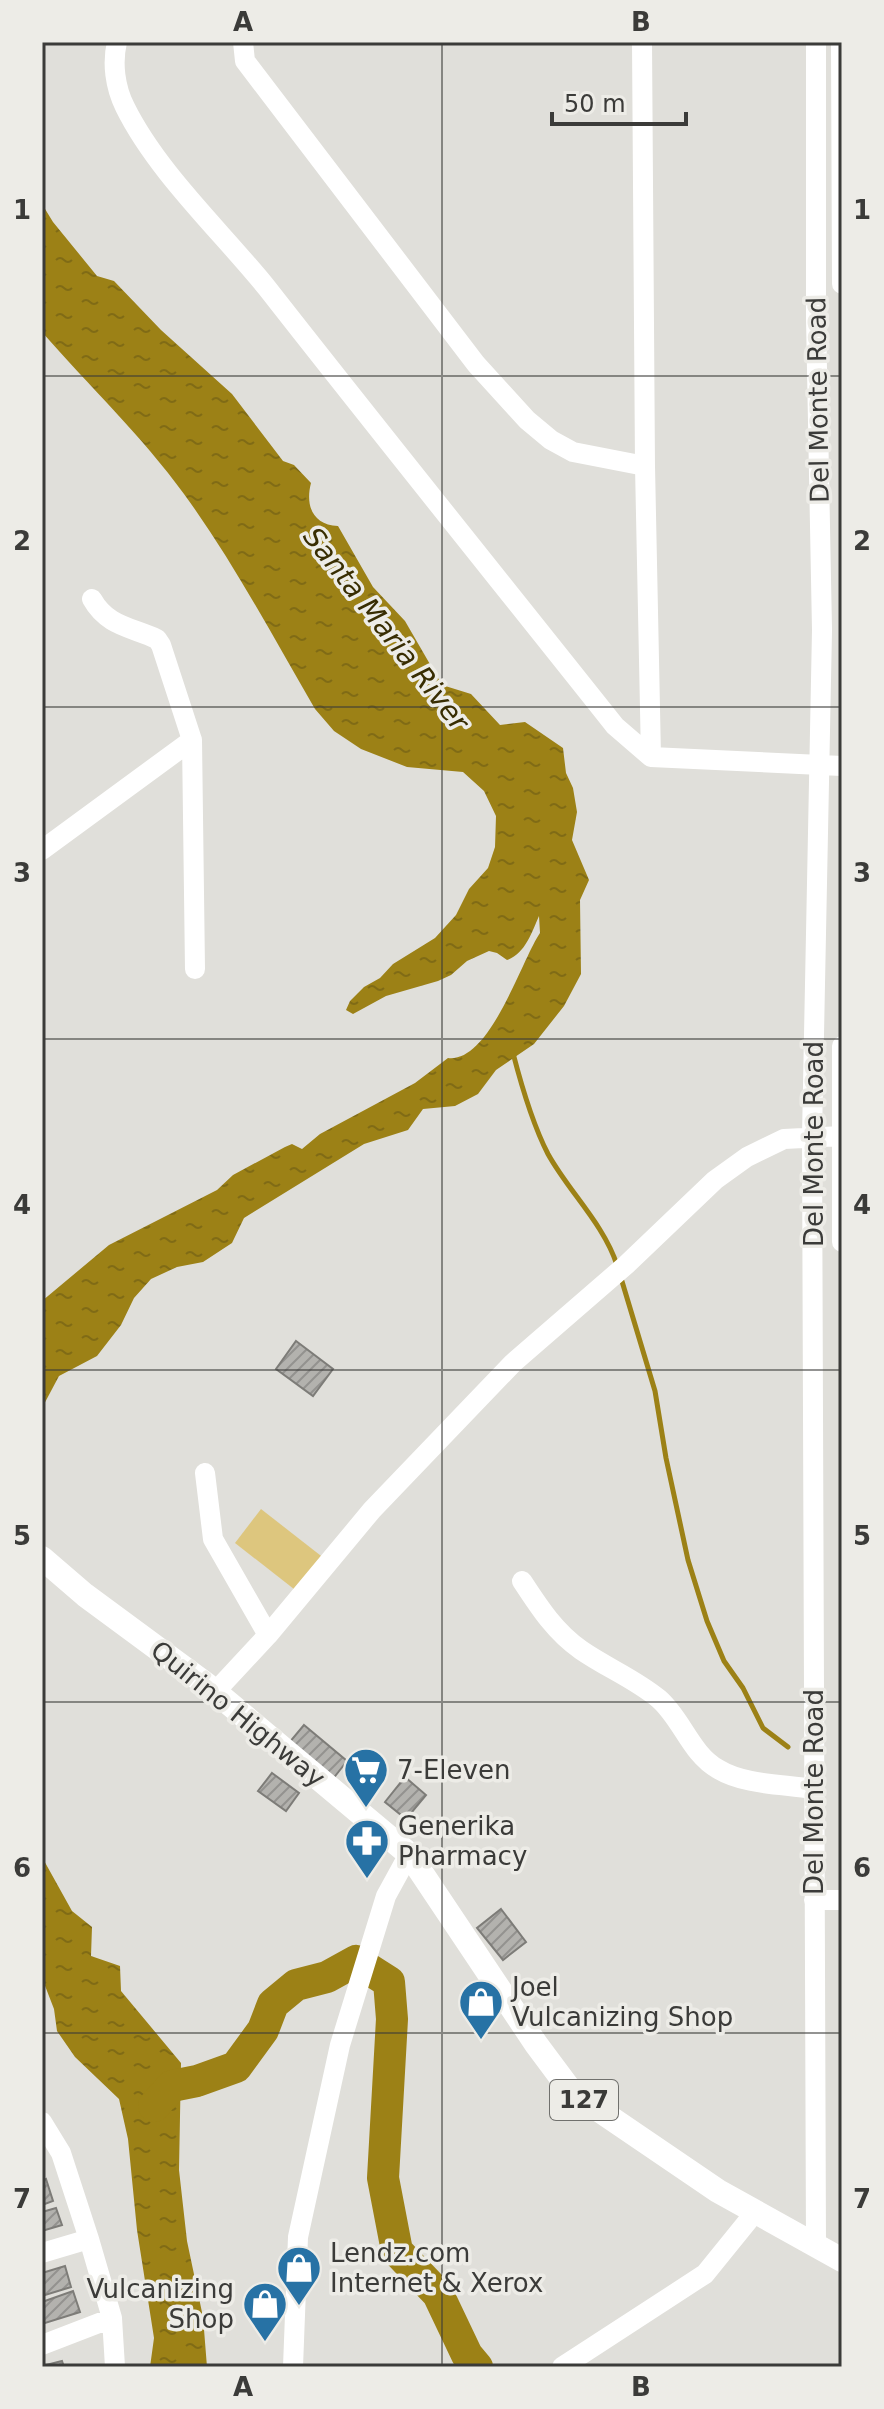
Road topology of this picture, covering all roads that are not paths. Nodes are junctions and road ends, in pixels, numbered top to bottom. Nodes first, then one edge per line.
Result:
1 (117, 42) edge
2 (243, 42) edge
3 (642, 42) edge
4 (816, 42) edge
5 (841, 42) edge
6 (842, 284) edge
7 (645, 466) junction
8 (92, 599) dead end
9 (192, 740) junction
10 (651, 757) junction
11 (819, 765) junction
12 (842, 766) edge
13 (42, 850) edge
14 (195, 969) dead end
15 (842, 1046) edge
16 (812, 1136) junction
17 (841, 1136) edge
18 (842, 1242) edge
19 (205, 1473) dead end
20 (42, 1558) edge
21 (522, 1581) dead end
22 (268, 1635) junction
23 (215, 1692) junction
24 (813, 1789) junction
25 (409, 1854) junction
26 (814, 1900) junction
27 (842, 1900) edge
28 (42, 2122) edge
29 (51, 2156) edge
30 (756, 2211) junction
31 (89, 2239) junction
32 (816, 2246) junction
33 (42, 2253) edge
34 (842, 2260) edge
35 (112, 2318) junction
36 (42, 2345) edge
37 (115, 2367) edge
38 (293, 2367) edge
39 (562, 2367) edge

1 - 10 street
2 - 7 street
3 - 7 street
4 - 11 street, Del Monte Road
5 - 6 street, Del Monte Road
7 - 10 street
8 - 9 street
9 - 13 street
9 - 14 street
10 - 11 street
11 - 12 street
11 - 16 street, Del Monte Road
15 - 17 street, Del Monte Road
16 - 17 street
16 - 22 street
16 - 24 street, Del Monte Road
17 - 18 street, Del Monte Road
19 - 22 street
20 - 23 main road, Quirino Highway / 127
21 - 24 street
22 - 23 street
23 - 25 main road, Quirino Highway / 127
24 - 26 street, Del Monte Road
25 - 30 main road, Quirino Highway / 127
25 - 38 street
26 - 27 street
26 - 32 street, Del Monte Road
28 - 29 street
29 - 31 street
30 - 32 main road, Quirino Highway / 127
30 - 39 street
31 - 33 street
31 - 35 street
32 - 34 main road, Quirino Highway / 127
35 - 36 street
35 - 37 street

